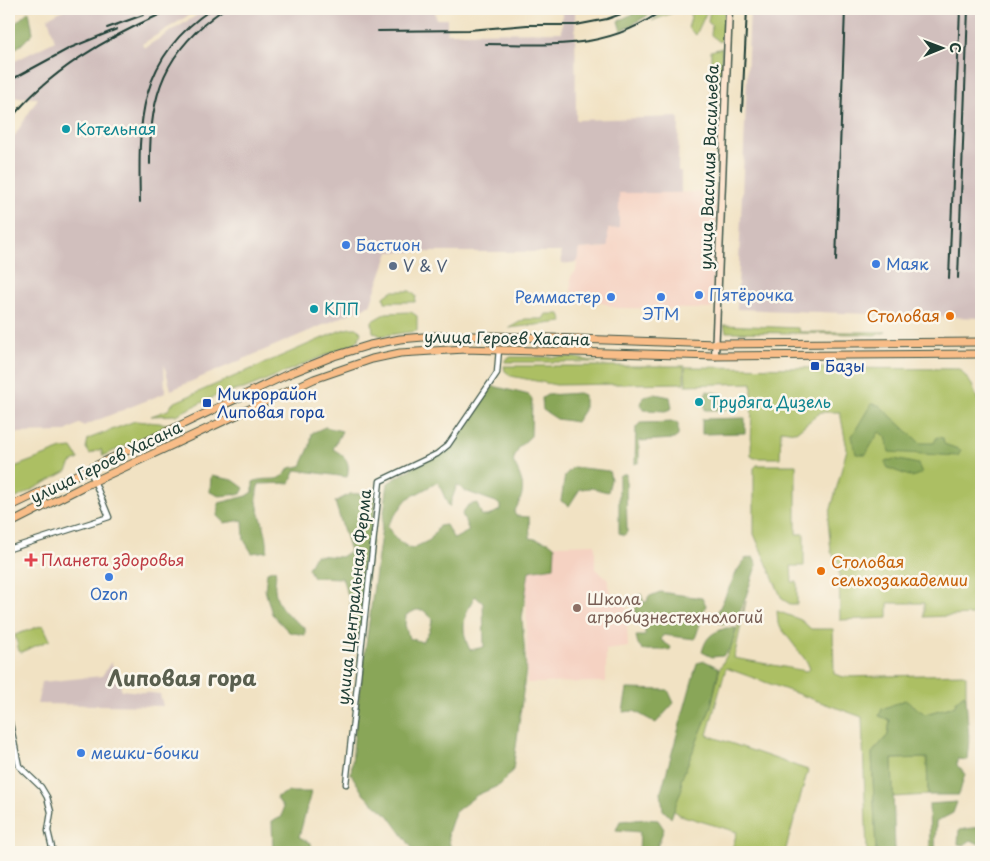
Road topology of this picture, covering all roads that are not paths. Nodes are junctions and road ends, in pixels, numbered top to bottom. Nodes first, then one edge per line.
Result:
1 (729, 9) edge
2 (981, 342) edge
3 (716, 344) junction
4 (499, 349) junction
5 (981, 354) edge
6 (715, 356) junction
7 (89, 468) junction
8 (96, 480) junction
9 (9, 507) edge
10 (9, 524) edge
11 (9, 549) edge
12 (9, 718) edge
13 (346, 784) dead end
14 (53, 852) edge

1 - 3 main road, улица Василия Васильева
2 - 3 main road, улица Героев Хасана
3 - 6 main road, улица Василия Васильева
3 - 7 main road, улица Героев Хасана
4 - 6 main road, улица Героев Хасана
4 - 8 main road, улица Героев Хасана
4 - 13 street, улица Центральная Ферма
5 - 6 main road, улица Героев Хасана
7 - 8 street
7 - 9 main road, улица Героев Хасана
8 - 10 main road, улица Героев Хасана
8 - 11 street
12 - 14 street

